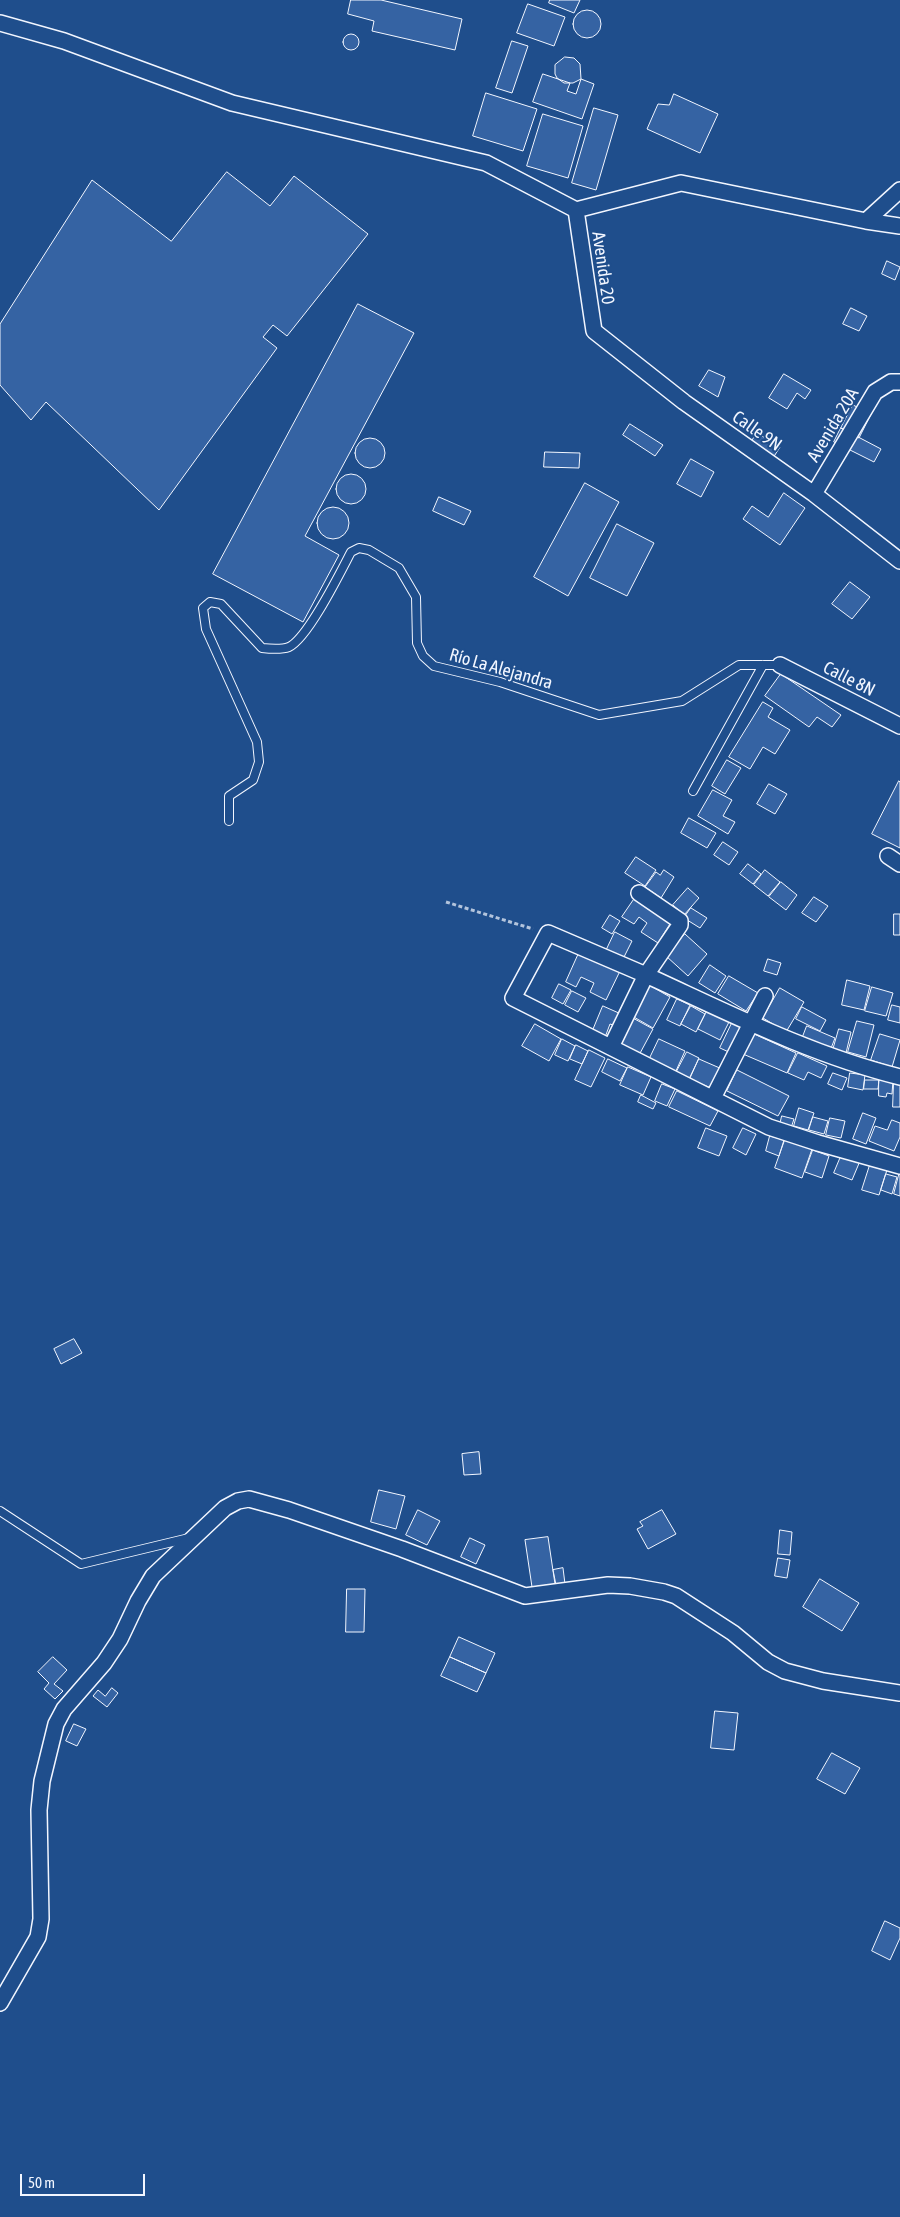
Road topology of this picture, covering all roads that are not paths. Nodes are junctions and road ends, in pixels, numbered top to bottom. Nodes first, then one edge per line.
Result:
1 (0, 23) edge
2 (900, 190) edge
3 (576, 210) junction
4 (866, 222) junction
5 (900, 226) edge
6 (594, 332) joint
7 (895, 382) edge
8 (814, 494) junction
9 (900, 561) edge
10 (762, 665) junction
11 (780, 665) joint
12 (900, 726) edge
13 (693, 790) dead end
14 (229, 820) dead end
15 (639, 893) dead end
16 (646, 975) junction
17 (765, 996) dead end
18 (751, 1025) junction
19 (611, 1047) junction
20 (900, 1077) edge
21 (713, 1098) junction
22 (900, 1166) edge
23 (0, 1511) edge
24 (194, 1537) junction
25 (900, 1693) edge
26 (0, 2003) edge

1 - 3 street
2 - 4 street
3 - 4 street
3 - 6 street, Avenida 20
4 - 5 street
6 - 8 street, Calle 9N
7 - 8 street, Avenida 20A
8 - 9 street, Calle 9N
10 - 11 lane, Río La Alejandra
10 - 13 lane
10 - 14 lane, Río La Alejandra
11 - 12 street, Calle 8N
15 - 16 street
16 - 18 street
16 - 19 street
16 - 19 street
17 - 18 street
18 - 20 street
18 - 21 street
19 - 21 street
21 - 22 street
23 - 24 lane
24 - 25 street
24 - 26 street

